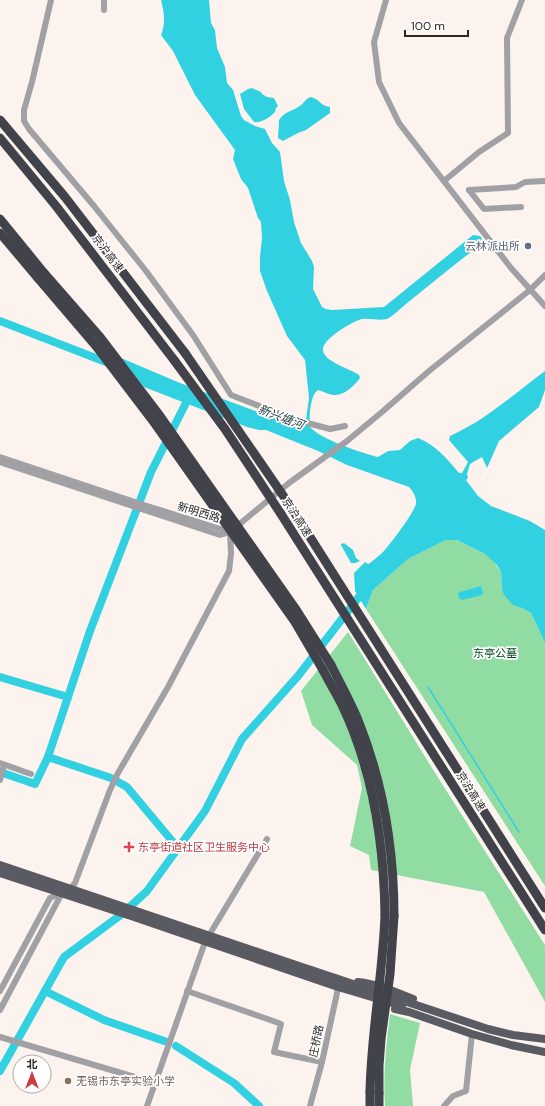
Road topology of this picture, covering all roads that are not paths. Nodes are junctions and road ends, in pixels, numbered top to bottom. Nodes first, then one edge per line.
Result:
1 (51, 0) edge
2 (104, 0) edge
3 (386, 0) edge
4 (522, 0) edge
5 (104, 10) dead end
6 (0, 120) edge
7 (0, 138) edge
8 (444, 181) junction
9 (545, 181) edge
10 (521, 207) dead end
11 (0, 219) edge
12 (0, 233) edge
13 (545, 275) edge
14 (41, 276) junction
15 (530, 290) junction
16 (545, 306) edge
17 (345, 426) dead end
18 (0, 457) edge
19 (0, 462) edge
20 (230, 532) junction
21 (3, 764) edge
22 (31, 774) dead end
23 (1, 778) edge
24 (267, 839) dead end
25 (0, 865) edge
26 (0, 873) edge
27 (70, 889) junction
28 (62, 893) junction
29 (113, 906) junction
30 (545, 908) edge
31 (545, 930) edge
32 (207, 938) junction
33 (339, 984) junction
34 (0, 991) edge
35 (187, 991) junction
36 (0, 1010) edge
37 (425, 1011) junction
38 (472, 1034) junction
39 (545, 1034) edge
40 (2, 1038) edge
41 (545, 1039) edge
42 (545, 1044) edge
43 (545, 1052) edge
44 (322, 1062) junction
45 (155, 1083) junction
46 (374, 1093) junction
47 (147, 1106) edge
48 (310, 1106) edge
49 (370, 1106) edge
50 (379, 1106) edge
51 (444, 1106) edge

1 - 17 street
2 - 5 street
3 - 8 street
4 - 8 street
6 - 30 highway, 京沪高速, bridge
7 - 31 highway, 京沪高速, bridge
8 - 15 street
9 - 10 street
11 - 14 highway
12 - 14 highway
13 - 15 street
14 - 46 highway, bridge
15 - 16 street
15 - 20 street
18 - 20 street, 新明西路
19 - 20 street, 新明西路
20 - 27 street
21 - 22 street
21 - 23 street
24 - 32 street
25 - 27 main road
26 - 28 main road
27 - 28 street
27 - 29 main road
28 - 29 main road
28 - 34 street
28 - 36 street
29 - 32 main road
32 - 33 main road
32 - 35 street
33 - 37 main road
33 - 38 main road
33 - 39 main road
33 - 44 street, 庄桥路
35 - 44 street
35 - 45 street
37 - 41 main road
37 - 42 main road
38 - 43 main road
38 - 51 street
40 - 45 street
44 - 48 street, 庄桥路
45 - 47 street
46 - 49 highway
46 - 50 highway

